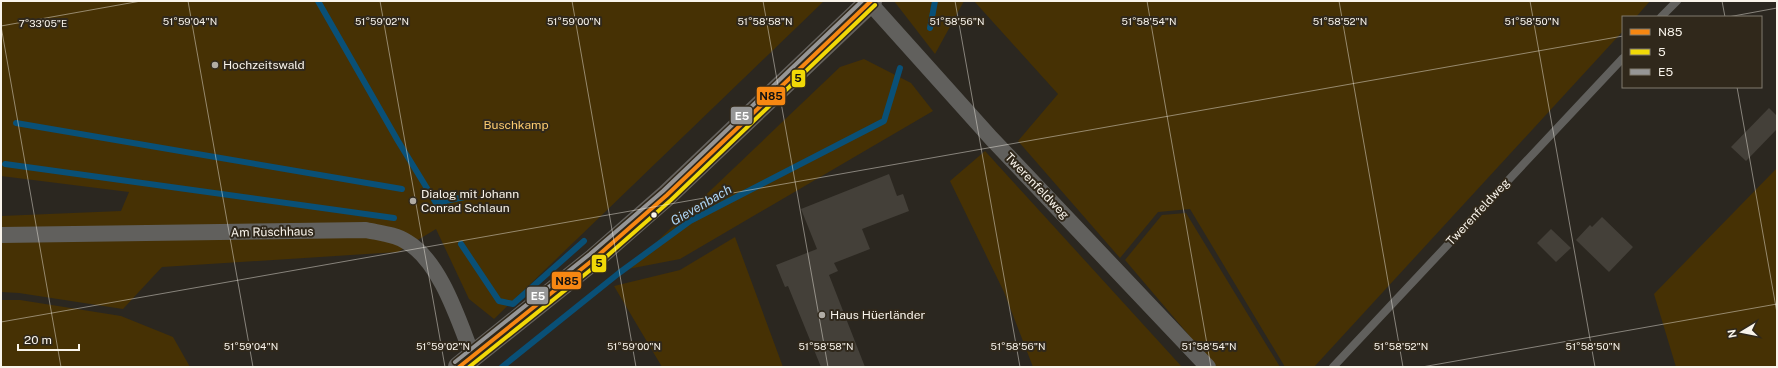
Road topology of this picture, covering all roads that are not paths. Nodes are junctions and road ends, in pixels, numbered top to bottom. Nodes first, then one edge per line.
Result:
1 (1677, 1) edge
2 (869, 2) edge
3 (1663, 16) edge
4 (1622, 59) edge
5 (1, 235) edge
6 (466, 362) edge
7 (1208, 367) edge
8 (1333, 367) edge

1 - 3 lane
2 - 6 main road
2 - 7 street, Twerenfeldweg
4 - 8 lane, Twerenfeldweg
5 - 6 street, Am Rüschhaus

